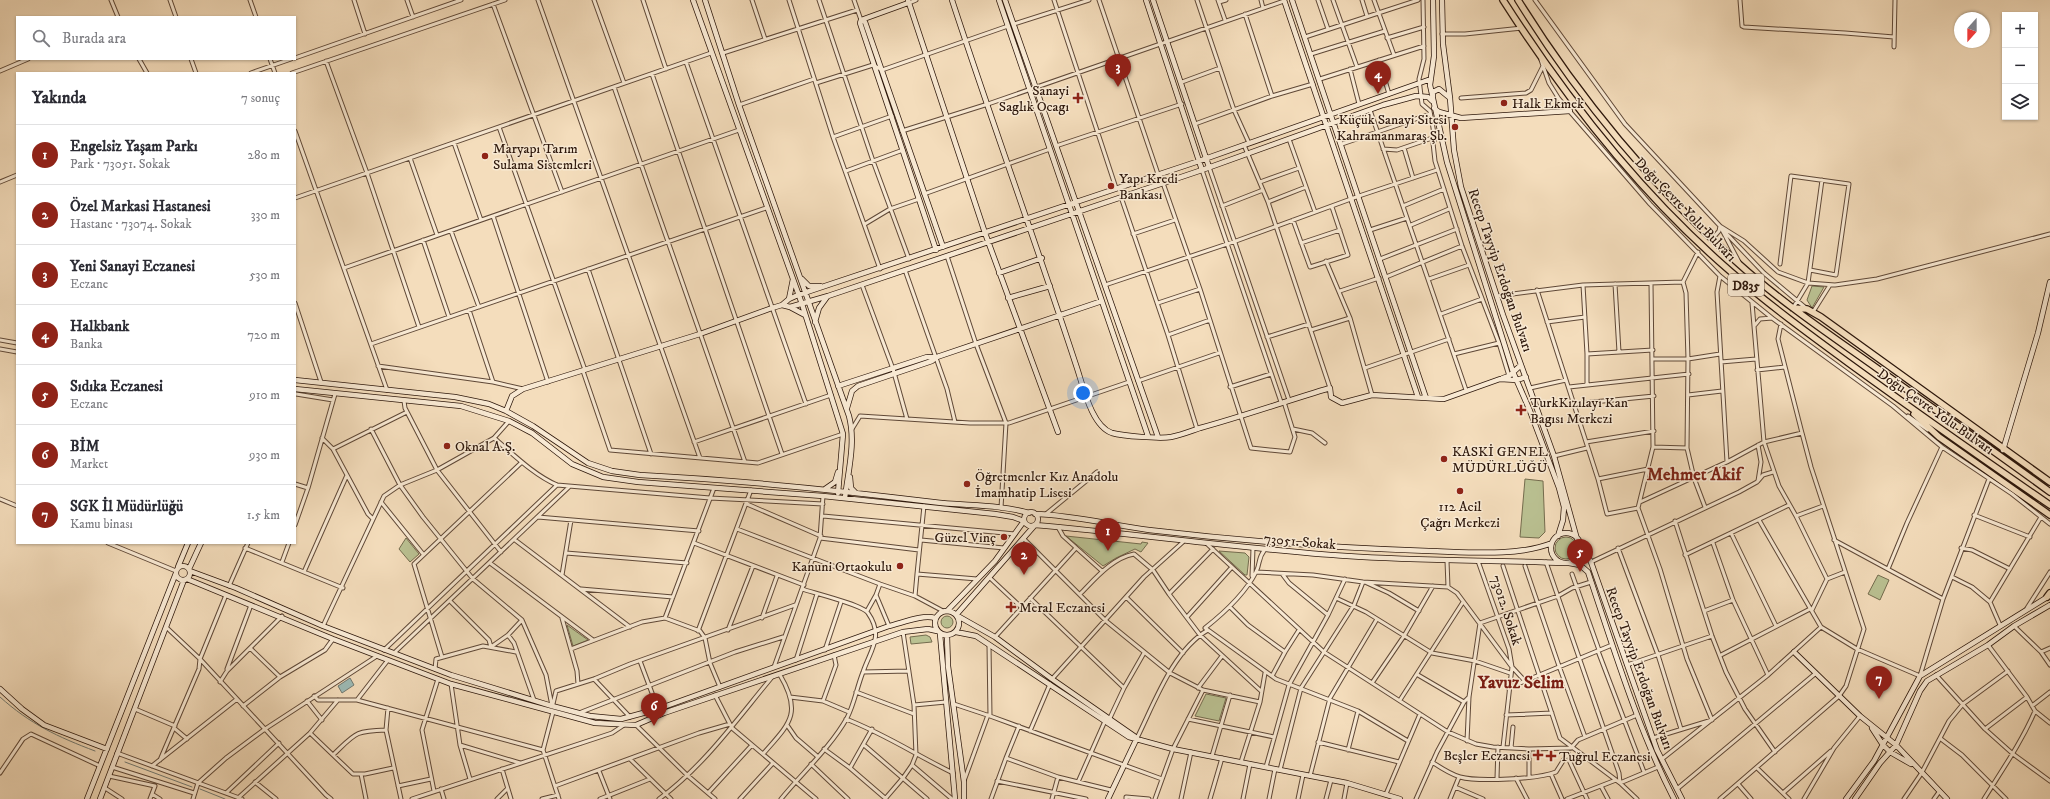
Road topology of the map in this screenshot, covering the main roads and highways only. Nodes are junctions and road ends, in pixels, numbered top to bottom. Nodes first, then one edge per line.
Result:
1 (693, 0) edge
2 (705, 0) edge
3 (952, 0) edge
4 (999, 0) edge
5 (1005, 0) edge
6 (1146, 0) edge
7 (1153, 0) edge
8 (1285, 0) edge
9 (1292, 0) edge
10 (1433, 0) edge
11 (1442, 0) edge
12 (1503, 0) edge
13 (1518, 0) edge
14 (908, 1) edge
15 (861, 20) junction
16 (1431, 78) junction
17 (1450, 98) junction
18 (1432, 100) junction
19 (1434, 108) junction
20 (1570, 112) road end
21 (1332, 114) junction
22 (1450, 115) junction
23 (1324, 116) junction
24 (1335, 122) junction
25 (1327, 125) junction
26 (1205, 159) junction
27 (1200, 161) junction
28 (1209, 168) junction
29 (1202, 170) junction
30 (1075, 203) junction
31 (1068, 205) junction
32 (1078, 211) junction
33 (1072, 214) junction
34 (1027, 218) junction
35 (1031, 228) junction
36 (985, 233) junction
37 (988, 242) junction
38 (943, 247) junction
39 (936, 250) junction
40 (1042, 258) junction
41 (999, 273) junction
42 (801, 278) junction
43 (793, 279) junction
44 (2050, 282) edge
45 (829, 286) junction
46 (1050, 286) junction
47 (805, 293) junction
48 (798, 295) junction
49 (828, 296) junction
50 (1008, 298) junction
51 (789, 299) junction
52 (1102, 301) junction
53 (808, 302) junction
54 (802, 304) junction
55 (782, 306) junction
56 (790, 307) junction
57 (1793, 308) junction
58 (805, 315) junction
59 (1061, 316) junction
60 (814, 322) junction
61 (1019, 330) junction
62 (1521, 365) junction
63 (893, 372) junction
64 (1513, 372) junction
65 (1526, 377) junction
66 (1500, 379) junction
67 (296, 380) edge
68 (1517, 380) junction
69 (838, 386) junction
70 (296, 392) edge
71 (1418, 397) junction
72 (1426, 398) junction
73 (1907, 406) junction
74 (846, 409) junction
75 (506, 411) junction
76 (1058, 432) dead end
77 (1148, 436) junction
78 (1158, 437) junction
79 (2003, 450) junction
80 (842, 454) junction
81 (851, 456) junction
82 (2050, 482) edge
83 (825, 489) junction
84 (839, 490) junction
85 (846, 492) junction
86 (2050, 492) edge
87 (859, 493) junction
88 (838, 497) junction
89 (845, 498) junction
90 (2050, 505) edge
91 (1029, 513) junction
92 (1035, 514) junction
93 (2050, 515) edge
94 (1010, 516) junction
95 (1024, 521) junction
96 (1035, 525) junction
97 (1051, 527) junction
98 (1016, 533) junction
99 (1558, 536) junction
100 (1024, 538) junction
101 (1578, 541) junction
102 (1552, 543) junction
103 (188, 544) edge
104 (201, 544) edge
105 (192, 563) junction
106 (1567, 563) junction
107 (190, 570) junction
108 (177, 571) junction
109 (197, 574) junction
110 (185, 579) junction
111 (193, 582) junction
112 (181, 588) junction
113 (2049, 595) edge
114 (2050, 604) edge
115 (945, 611) junction
116 (956, 615) junction
117 (936, 618) junction
118 (938, 632) junction
119 (956, 632) junction
120 (947, 636) junction
121 (1794, 652) road end
122 (1051, 682) junction
123 (0, 689) edge
124 (1867, 722) junction
125 (1136, 738) junction
126 (1886, 738) junction
127 (1883, 745) junction
128 (1896, 745) junction
129 (107, 749) junction
130 (1890, 752) junction
131 (1915, 766) junction
132 (87, 799) edge
133 (100, 799) edge
134 (954, 799) edge
135 (964, 799) edge
136 (1108, 799) edge
137 (1400, 799) edge
138 (1674, 799) edge
139 (1682, 799) edge
140 (1846, 799) edge
141 (1855, 799) edge
142 (1947, 799) edge

1 - 43 main road
2 - 42 main road
3 - 34 main road
4 - 31 main road
5 - 30 main road
6 - 27 main road
7 - 26 main road
8 - 23 main road
9 - 21 main road
10 - 16 main road, Recep Tayyip Erdoğan Bulvarı
11 - 17 main road, Recep Tayyip Erdoğan Bulvarı
12 - 73 highway, Doğu Çevre Yolu Bulvarı / D835
13 - 57 highway, Doğu Çevre Yolu Bulvarı / D835
14 - 15 main road
14 - 36 main road
15 - 38 main road
15 - 39 main road
16 - 18 main road, Recep Tayyip Erdoğan Bulvarı
16 - 21 main road
17 - 18 main road
17 - 22 main road, Recep Tayyip Erdoğan Bulvarı
18 - 19 main road, Recep Tayyip Erdoğan Bulvarı
18 - 24 main road
19 - 22 main road
19 - 64 main road, Recep Tayyip Erdoğan Bulvarı
20 - 22 main road
21 - 23 main road
21 - 24 main road
22 - 62 main road, Recep Tayyip Erdoğan Bulvarı
23 - 25 main road
23 - 26 main road
24 - 25 main road
24 - 72 main road
25 - 28 main road
25 - 71 main road
26 - 27 main road
26 - 28 main road
27 - 29 main road
27 - 30 main road
28 - 29 main road
29 - 32 main road
30 - 31 main road
30 - 32 main road
31 - 33 main road
31 - 34 main road
32 - 33 main road
32 - 78 main road
33 - 35 main road
33 - 52 main road
34 - 35 main road
34 - 36 main road
35 - 37 main road
35 - 40 main road
36 - 37 main road
36 - 38 main road
37 - 41 main road
37 - 49 main road
38 - 39 main road
39 - 45 main road
40 - 41 main road
40 - 46 main road
41 - 50 main road
42 - 45 main road
42 - 47 main road
43 - 48 main road
43 - 51 main road
44 - 79 main road
45 - 47 main road
46 - 50 main road
46 - 59 main road
47 - 48 main road
47 - 53 main road
48 - 51 main road
48 - 54 main road
49 - 53 main road
49 - 60 main road
50 - 61 main road
51 - 55 main road
52 - 59 main road
52 - 77 main road
53 - 54 main road
53 - 60 main road
54 - 56 main road
54 - 58 main road
55 - 56 main road
55 - 75 main road
56 - 58 main road
57 - 79 highway
57 - 86 highway, Doğu Çevre Yolu Bulvarı / D835
58 - 80 main road
59 - 61 main road
59 - 77 main road
60 - 69 main road
61 - 63 main road
61 - 76 main road
62 - 64 main road
62 - 65 main road, Recep Tayyip Erdoğan Bulvarı
63 - 69 main road
63 - 74 main road
64 - 66 main road
64 - 68 main road, Recep Tayyip Erdoğan Bulvarı
65 - 68 main road
65 - 101 main road, Recep Tayyip Erdoğan Bulvarı
66 - 68 main road
66 - 72 main road
67 - 75 main road
68 - 99 main road, Recep Tayyip Erdoğan Bulvarı
69 - 74 main road
70 - 88 main road
71 - 72 main road
71 - 78 main road
73 - 90 highway, Doğu Çevre Yolu Bulvarı / D835
73 - 93 highway
74 - 81 main road
75 - 83 main road
77 - 78 main road
79 - 82 highway
80 - 83 main road
80 - 84 main road
81 - 85 main road
81 - 87 main road
83 - 84 main road
84 - 85 main road
84 - 88 main road
85 - 87 main road
85 - 89 main road
87 - 91 main road
88 - 89 main road
89 - 94 main road
91 - 92 main road
91 - 95 main road
92 - 96 main road
92 - 102 main road
94 - 95 main road
94 - 98 main road
95 - 96 main road
95 - 98 main road
96 - 97 main road, 73051. Sokak
96 - 100 main road
97 - 100 main road
97 - 106 main road, 73051. Sokak
98 - 115 main road
99 - 101 main road
99 - 102 main road
100 - 116 main road
101 - 106 main road
101 - 139 main road, Recep Tayyip Erdoğan Bulvarı
102 - 106 main road
103 - 108 main road
104 - 105 main road
105 - 107 main road
105 - 109 main road
106 - 138 main road, Recep Tayyip Erdoğan Bulvarı
107 - 108 main road
107 - 109 main road
107 - 110 main road
108 - 110 main road
108 - 129 main road
109 - 117 main road
110 - 111 main road
110 - 112 main road
111 - 112 main road
111 - 118 main road
112 - 133 main road
113 - 126 main road
114 - 128 main road
115 - 116 main road
115 - 117 main road
116 - 119 main road
116 - 122 main road
117 - 118 main road
118 - 120 main road
118 - 134 main road
119 - 120 main road
119 - 122 main road
120 - 135 main road
121 - 124 main road
122 - 125 main road
123 - 129 main road
124 - 126 main road
124 - 127 main road
125 - 136 main road
125 - 137 main road
126 - 127 main road
126 - 128 main road
127 - 130 main road
127 - 140 main road
128 - 130 main road
128 - 131 main road
129 - 132 main road
130 - 131 main road
130 - 141 main road
131 - 142 main road

